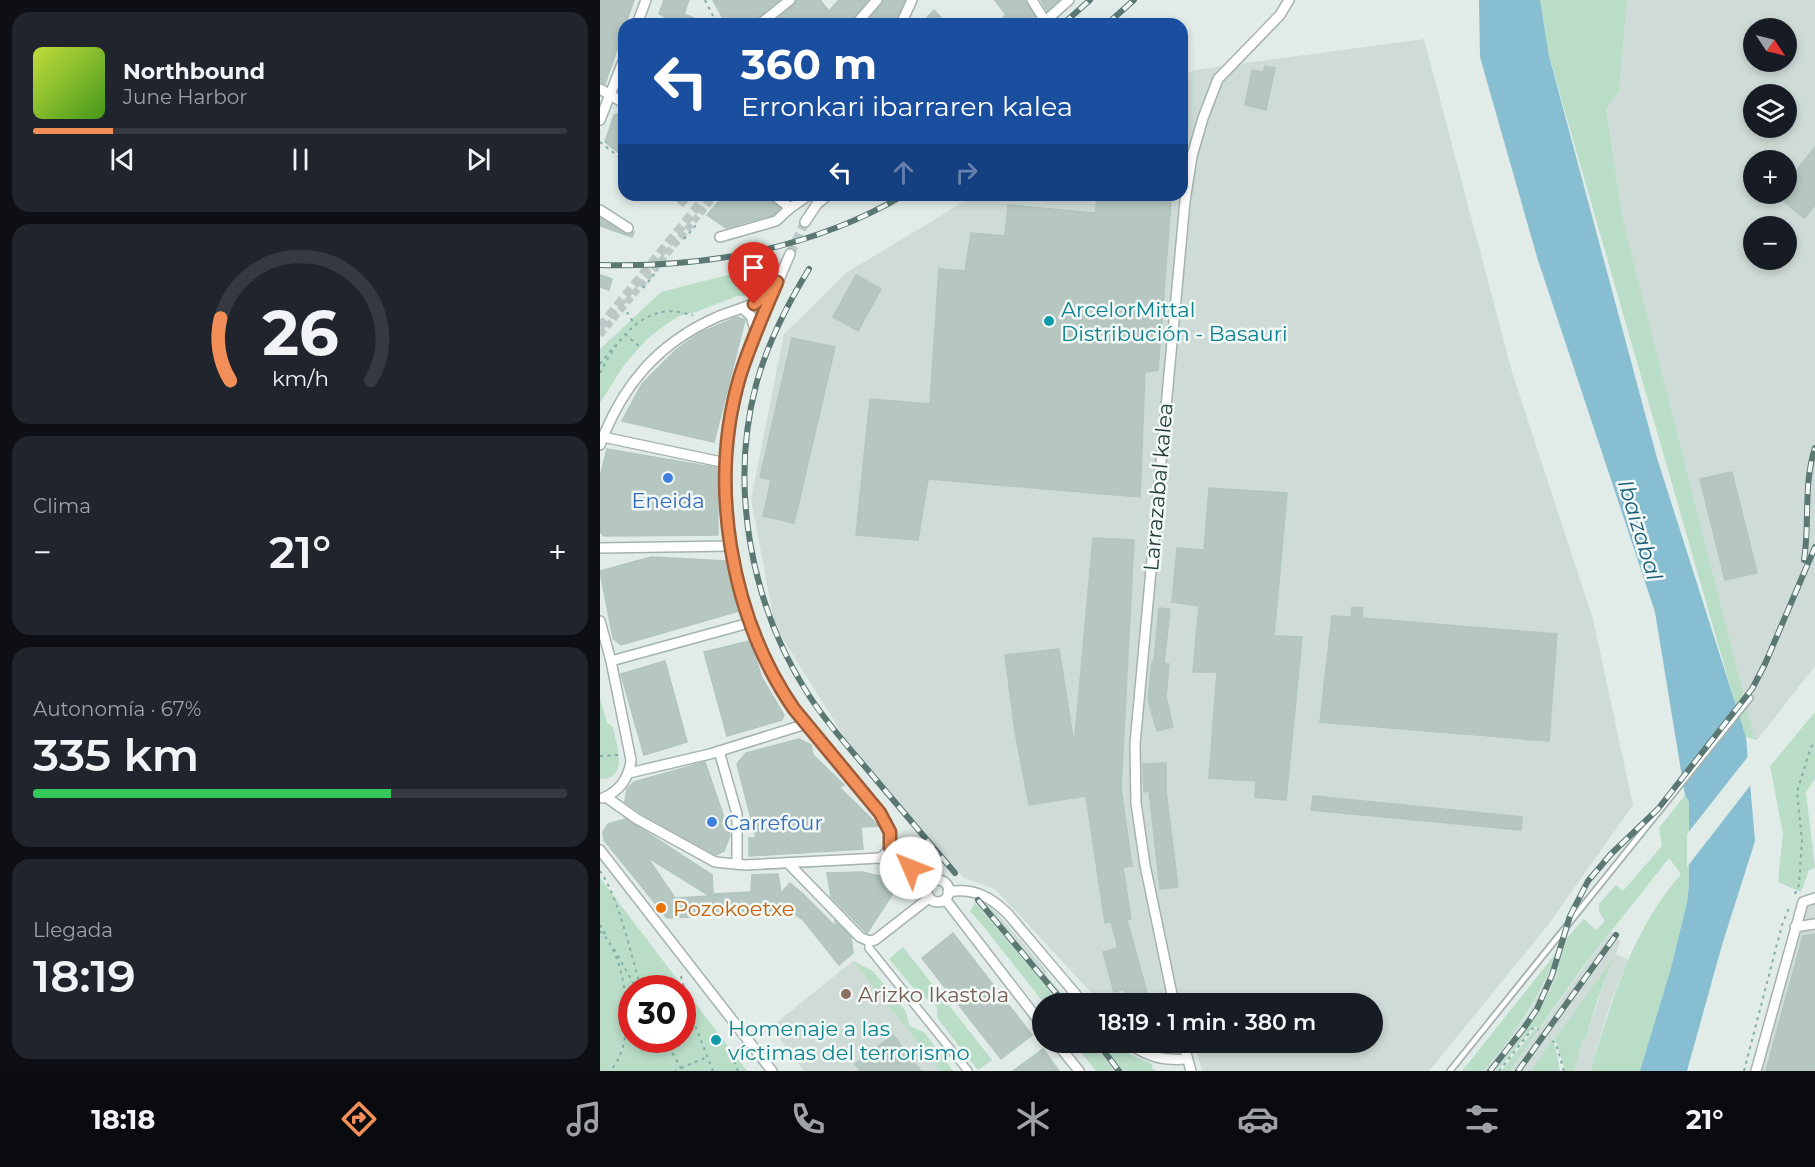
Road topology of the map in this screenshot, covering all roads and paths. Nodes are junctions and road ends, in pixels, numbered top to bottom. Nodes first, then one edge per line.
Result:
1 (646, 0) edge
2 (705, 0) edge
3 (790, 0) edge
4 (877, 0) edge
5 (912, 0) edge
6 (1032, 0) edge
7 (1069, 0) edge
8 (1289, 0) edge
9 (639, 18) edge
10 (714, 18) edge
11 (768, 18) edge
12 (861, 18) edge
13 (904, 18) edge
14 (1041, 18) edge
15 (1049, 18) edge
16 (618, 76) edge
17 (600, 89) edge
18 (611, 95) junction
19 (618, 99) edge
20 (600, 120) edge
21 (600, 142) edge
22 (618, 156) edge
23 (1188, 182) edge
24 (781, 201) edge
25 (800, 201) edge
26 (821, 201) edge
27 (1185, 201) edge
28 (790, 208) junction
29 (600, 210) edge
30 (805, 222) tunnel mouth
31 (697, 224) dead end
32 (628, 228) dead end
33 (720, 237) dead end
34 (684, 239) dead end
35 (790, 254) tunnel mouth
36 (658, 270) dead end
37 (777, 282) junction
38 (643, 288) dead end
39 (742, 308) junction
40 (627, 312) dead end
41 (693, 315) dead end
42 (635, 326) junction
43 (756, 333) junction
44 (624, 334) junction
45 (639, 347) dead end
46 (600, 364) edge
47 (600, 373) edge
48 (602, 441) edge
49 (726, 462) junction
50 (730, 546) junction
51 (600, 548) edge
52 (600, 621) edge
53 (749, 623) junction
54 (610, 661) junction
55 (1750, 698) dead end
56 (806, 724) junction
57 (1814, 746) edge
58 (719, 751) junction
59 (619, 755) dead end
60 (600, 756) edge
61 (629, 773) junction
62 (603, 798) edge
63 (890, 847) junction
64 (600, 850) edge
65 (880, 858) junction
66 (897, 860) junction
67 (788, 863) junction
68 (737, 864) junction
69 (911, 868) junction
70 (600, 871) edge
71 (940, 880) junction
72 (928, 893) junction
73 (947, 895) junction
74 (1795, 895) dead end
75 (1811, 898) edge
76 (1790, 905) dead end
77 (1815, 924) edge
78 (600, 925) edge
79 (1795, 927) junction
80 (600, 931) edge
81 (606, 936) junction
82 (869, 941) junction
83 (628, 975) edge
84 (637, 975) edge
85 (1075, 993) edge
86 (1172, 993) edge
87 (1032, 1011) edge
88 (696, 1028) edge
89 (1539, 1030) dead end
90 (748, 1041) junction
91 (1552, 1041) dead end
92 (672, 1053) edge
93 (1065, 1053) edge
94 (1146, 1053) edge
95 (1186, 1053) edge
96 (707, 1057) junction
97 (1187, 1059) junction
98 (681, 1070) edge
99 (610, 1071) edge
100 (675, 1071) edge
101 (713, 1071) edge
102 (738, 1071) edge
103 (772, 1071) edge
104 (968, 1071) edge
105 (1079, 1071) edge
106 (1191, 1071) edge
107 (1450, 1071) edge
108 (1499, 1071) edge
109 (1564, 1071) edge
110 (1744, 1071) edge
111 (1756, 1071) edge

1 - 9 street
2 - 10 path
3 - 11 street
4 - 12 street
5 - 13 street
6 - 14 street
7 - 15 street
8 - 23 street, Larrazabal kalea
16 - 18 street
17 - 18 street
18 - 19 street
18 - 20 street
21 - 22 path
24 - 28 street
25 - 28 street
26 - 30 street
27 - 86 street, Larrazabal kalea
28 - 33 street
29 - 32 street
31 - 34 path
35 - 37 street
36 - 38 path
37 - 39 street
37 - 43 street
39 - 43 street
39 - 48 street
40 - 42 path
41 - 42 path
42 - 44 path
43 - 49 street
44 - 45 path
44 - 46 path
44 - 47 path
48 - 49 street
49 - 50 street
50 - 51 street
50 - 53 street
52 - 54 street
53 - 54 street
53 - 56 street
54 - 61 street
55 - 107 lane
56 - 58 street
56 - 63 street
57 - 74 path
58 - 61 street
58 - 68 street
59 - 60 path
61 - 62 street
62 - 68 street
63 - 65 street
63 - 66 street
64 - 90 street
65 - 66 street
65 - 67 street
66 - 69 street
67 - 68 street
67 - 82 street
69 - 71 street
69 - 72 street
70 - 84 path
71 - 72 street
71 - 73 street
72 - 73 street
72 - 82 street
73 - 85 street
73 - 87 street
75 - 79 street
76 - 110 path
77 - 79 street
78 - 81 path
79 - 111 street
80 - 81 path
81 - 83 path
81 - 99 path
82 - 104 street
88 - 96 path
89 - 108 path
90 - 102 path
90 - 103 street
91 - 109 path
92 - 98 path
93 - 105 street
94 - 97 street
95 - 97 street
96 - 98 path
96 - 101 path
97 - 106 street
98 - 100 path

